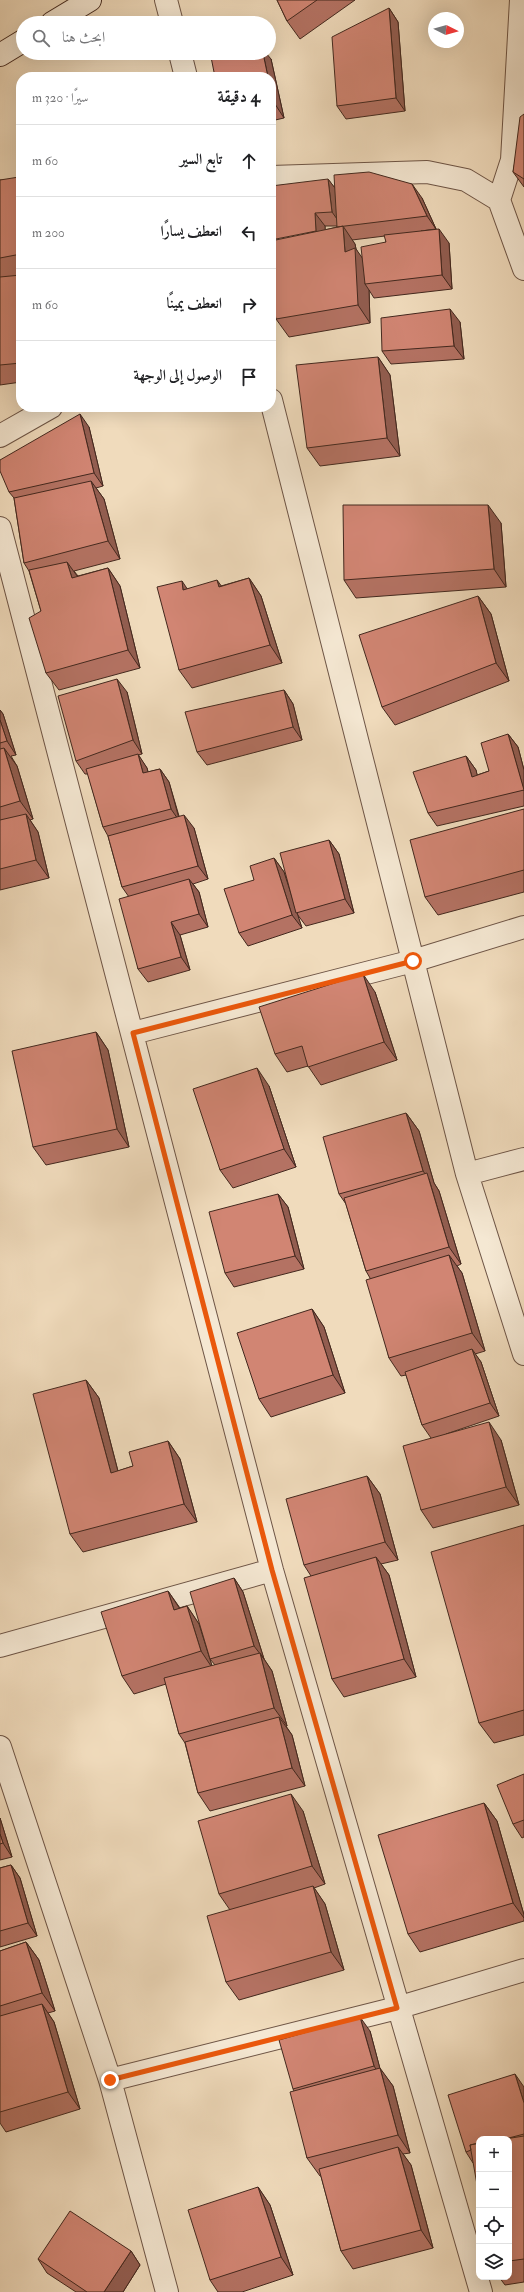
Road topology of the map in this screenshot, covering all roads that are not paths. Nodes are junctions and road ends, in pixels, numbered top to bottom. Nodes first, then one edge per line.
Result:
1 (90, 0) edge
2 (166, 0) edge
3 (521, 0) edge
4 (64, 16) edge
5 (170, 16) edge
6 (16, 45) edge
7 (0, 54) edge
8 (182, 60) edge
9 (185, 72) edge
10 (276, 178) edge
11 (499, 200) junction
12 (524, 269) edge
13 (42, 412) edge
14 (274, 412) edge
15 (0, 436) edge
16 (0, 528) edge
17 (524, 927) edge
18 (413, 961) junction
19 (133, 1033) junction
20 (524, 1159) edge
21 (467, 1174) junction
22 (524, 1354) edge
23 (272, 1570) junction
24 (0, 1646) edge
25 (0, 1747) edge
26 (524, 1970) edge
27 (397, 2008) junction
28 (110, 2080) junction
29 (167, 2292) edge
30 (481, 2292) edge

1 - 4 street
2 - 5 street
3 - 11 street
6 - 7 street
8 - 9 street
10 - 11 street
11 - 12 street
13 - 15 street
14 - 18 street
16 - 19 street
17 - 18 street
18 - 19 street
18 - 21 street
19 - 23 street
20 - 21 street
21 - 22 street
23 - 24 street
23 - 27 street
25 - 28 street
26 - 27 street
27 - 28 street
27 - 30 street
28 - 29 street

